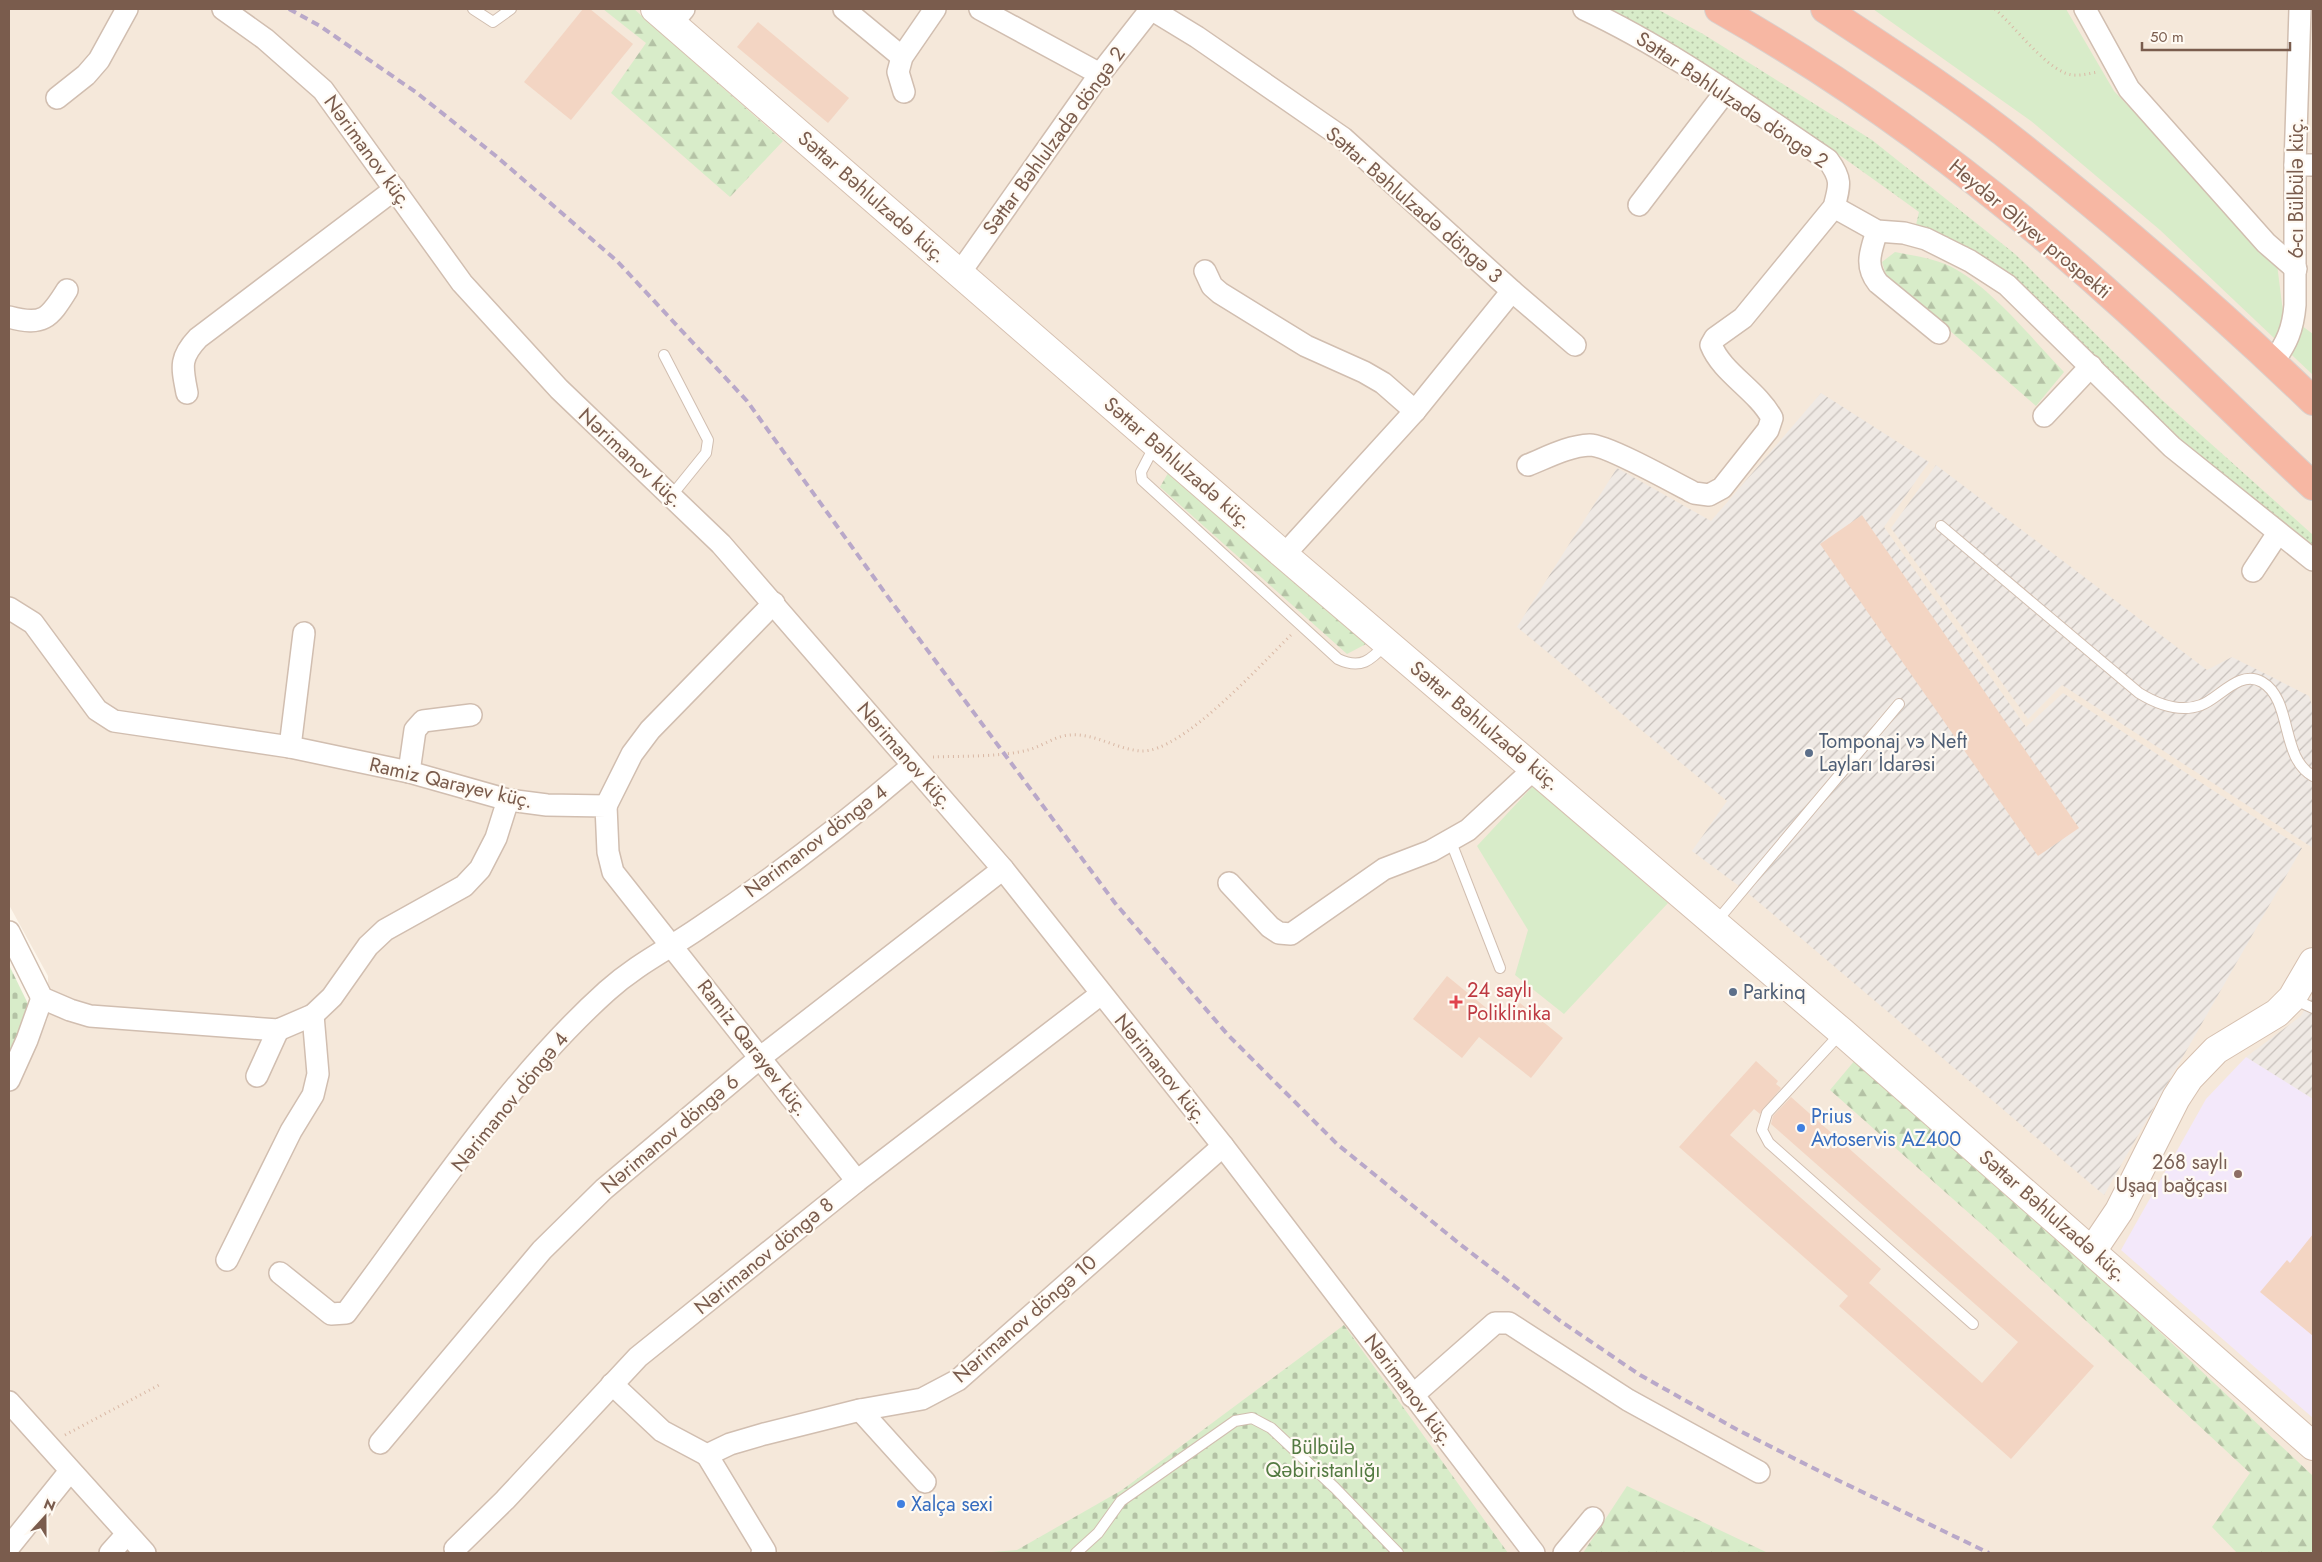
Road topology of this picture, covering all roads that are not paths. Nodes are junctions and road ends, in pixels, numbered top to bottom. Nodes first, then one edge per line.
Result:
1 (127, 9) edge
2 (222, 9) edge
3 (473, 9) edge
4 (511, 9) edge
5 (844, 9) edge
6 (935, 9) edge
7 (980, 9) edge
8 (1151, 9) edge
9 (1584, 9) edge
10 (1719, 9) edge
11 (1825, 9) edge
12 (2085, 9) edge
13 (2300, 9) edge
14 (670, 13) edge
15 (902, 57) junction
16 (1100, 74) junction
17 (1726, 91) junction
18 (904, 92) dead end
19 (57, 98) dead end
20 (2304, 165) edge
21 (395, 189) junction
22 (1639, 205) dead end
23 (1834, 206) junction
24 (1878, 231) junction
25 (2296, 269) junction
26 (1205, 272) dead end
27 (959, 274) junction
28 (67, 290) dead end
29 (1512, 291) junction
30 (2304, 308) edge
31 (9, 318) edge
32 (1939, 333) dead end
33 (1575, 346) dead end
34 (664, 355) dead end
35 (2273, 362) junction
36 (2091, 366) junction
37 (187, 393) dead end
38 (2313, 401) edge
39 (1415, 411) junction
40 (2044, 416) dead end
41 (1155, 444) junction
42 (1528, 465) dead end
43 (2312, 485) edge
44 (672, 495) junction
45 (1941, 526) dead end
46 (2278, 533) junction
47 (1284, 554) junction
48 (2313, 560) edge
49 (2253, 571) dead end
50 (774, 604) junction
51 (9, 608) edge
52 (304, 633) dead end
53 (1387, 643) junction
54 (1899, 704) dead end
55 (471, 715) dead end
56 (290, 748) junction
57 (912, 766) junction
58 (1535, 768) junction
59 (409, 772) junction
60 (2313, 776) edge
61 (508, 800) junction
62 (606, 806) junction
63 (1451, 842) junction
64 (1003, 869) junction
65 (1229, 883) dead end
66 (1715, 923) junction
67 (9, 932) edge
68 (672, 944) junction
69 (2313, 962) edge
70 (1500, 968) dead end
71 (1101, 994) junction
72 (42, 998) junction
73 (2303, 1003) edge
74 (313, 1015) junction
75 (278, 1030) junction
76 (1842, 1032) junction
77 (761, 1058) junction
78 (257, 1076) dead end
79 (9, 1080) edge
80 (1222, 1146) junction
81 (857, 1181) junction
82 (2092, 1251) junction
83 (226, 1260) dead end
84 (280, 1273) dead end
85 (1973, 1324) dead end
86 (612, 1384) junction
87 (1412, 1396) junction
88 (9, 1402) edge
89 (860, 1410) junction
90 (380, 1443) dead end
91 (2313, 1446) edge
92 (707, 1455) junction
93 (70, 1471) junction
94 (1759, 1472) dead end
95 (926, 1482) dead end
96 (1593, 1518) dead end
97 (127, 1534) junction
98 (9, 1547) edge
99 (455, 1549) dead end
100 (765, 1552) edge
101 (110, 1553) edge
102 (145, 1553) edge
103 (1076, 1553) edge
104 (1398, 1553) edge
105 (1534, 1553) edge
106 (1564, 1553) edge

1 - 19 street
2 - 21 street, Nərimanov küç.
3 - 4 lane
5 - 15 street
6 - 15 street
7 - 16 street
8 - 16 street, Səttar Bəhlulzadə döngə 2
8 - 29 street, Səttar Bəhlulzadə döngə 3
9 - 17 street, Səttar Bəhlulzadə döngə 2
10 - 43 highway, Heydər Əliyev prospekti
11 - 35 highway
12 - 25 street
13 - 20 street, 6-cı Bülbülə küç.
14 - 27 main road, Səttar Bəhlulzadə küç.
15 - 18 street
16 - 27 street, Səttar Bəhlulzadə döngə 2
17 - 22 street
17 - 23 street, Səttar Bəhlulzadə döngə 2
20 - 25 street, 6-cı Bülbülə küç.
21 - 37 street
21 - 44 street, Nərimanov küç.
23 - 24 street
23 - 42 street, Səttar Bəhlulzadə döngə 2
24 - 32 street
24 - 36 street
25 - 30 street, 6-cı Bülbülə küç.
26 - 39 street
27 - 41 main road, Səttar Bəhlulzadə küç.
28 - 31 street
29 - 33 street
29 - 39 street, Səttar Bəhlulzadə döngə 3
30 - 35 street, 6-cı Bülbülə küç.
34 - 44 lane
35 - 38 highway
36 - 40 street
36 - 46 street
39 - 47 street, Səttar Bəhlulzadə döngə 3
41 - 47 main road, Səttar Bəhlulzadə küç.
41 - 53 lane
44 - 50 street, Nərimanov küç.
45 - 60 lane
46 - 48 street
46 - 49 street
47 - 53 main road, Səttar Bəhlulzadə küç.
50 - 57 street, Nərimanov küç.
50 - 62 street
51 - 56 street, Ramiz Qarayev küç.
52 - 56 street
53 - 58 main road, Səttar Bəhlulzadə küç.
54 - 66 lane
55 - 59 street
56 - 59 street, Ramiz Qarayev küç.
57 - 64 street, Nərimanov küç.
57 - 68 street, Nərimanov döngə 4
58 - 63 street
58 - 66 main road, Səttar Bəhlulzadə küç.
59 - 61 street, Ramiz Qarayev küç.
61 - 62 street, Ramiz Qarayev küç.
61 - 74 street
62 - 68 street, Ramiz Qarayev küç.
63 - 65 street
63 - 70 lane
64 - 71 street, Nərimanov küç.
64 - 77 street, Nərimanov döngə 6
66 - 76 main road, Səttar Bəhlulzadə küç.
67 - 72 street
68 - 77 street, Ramiz Qarayev küç.
68 - 84 street, Nərimanov döngə 4
69 - 73 main road
71 - 80 street, Nərimanov küç.
71 - 81 street, Nərimanov döngə 8
72 - 75 street
72 - 79 street
73 - 82 main road
74 - 75 street
74 - 83 street
75 - 78 street
76 - 82 main road, Səttar Bəhlulzadə küç.
76 - 85 lane
77 - 81 street, Ramiz Qarayev küç.
77 - 90 street, Nərimanov döngə 6
80 - 87 street, Nərimanov küç.
80 - 89 street, Nərimanov döngə 10
81 - 86 street, Nərimanov döngə 8
82 - 91 main road, Səttar Bəhlulzadə küç.
86 - 92 street
86 - 99 street, Nərimanov döngə 8
87 - 94 street
87 - 105 street, Nərimanov küç.
88 - 93 street
89 - 92 street, Nərimanov döngə 10
89 - 95 street
92 - 100 street
93 - 97 street
93 - 98 street
96 - 106 street
97 - 101 street
97 - 102 street
103 - 104 lane

